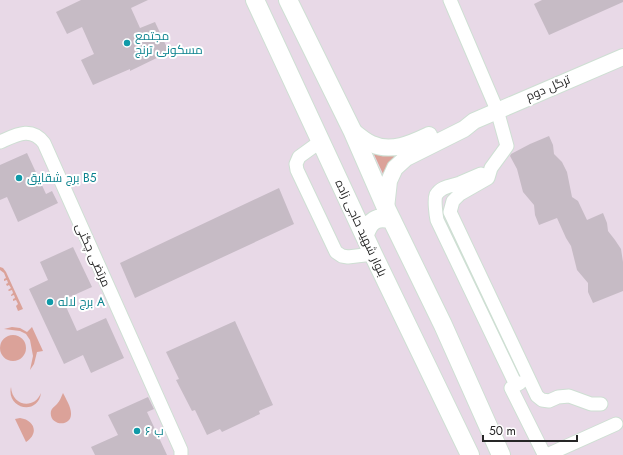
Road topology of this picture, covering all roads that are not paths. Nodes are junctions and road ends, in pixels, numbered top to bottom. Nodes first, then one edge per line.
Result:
1 (255, 0) edge
2 (288, 0) edge
3 (450, 0) edge
4 (623, 57) edge
5 (497, 110) junction
6 (474, 121) junction
7 (352, 130) junction
8 (321, 141) junction
9 (0, 142) edge
10 (491, 168) junction
11 (389, 214) junction
12 (365, 235) junction
13 (373, 254) junction
14 (529, 379) junction
15 (516, 385) junction
16 (601, 404) dead end
17 (616, 424) dead end
18 (181, 455) edge
19 (470, 455) edge
20 (501, 455) edge

1 - 8 main road, بلوار شهید حاجی زاده
2 - 7 main road
3 - 5 street
4 - 5 street, ترگل دوم
5 - 6 street, ترگل دوم
5 - 10 street
6 - 7 street, ترگل دوم
6 - 11 street, ترگل دوم
7 - 11 main road
8 - 12 main road, بلوار شهید حاجی زاده
8 - 13 street
9 - 18 street, مرتضی چگنی
10 - 14 street
10 - 15 street
11 - 12 main road
11 - 20 main road
12 - 13 main road, بلوار شهید حاجی زاده
13 - 19 main road, بلوار شهید حاجی زاده
14 - 15 street
14 - 16 street
15 - 17 street

